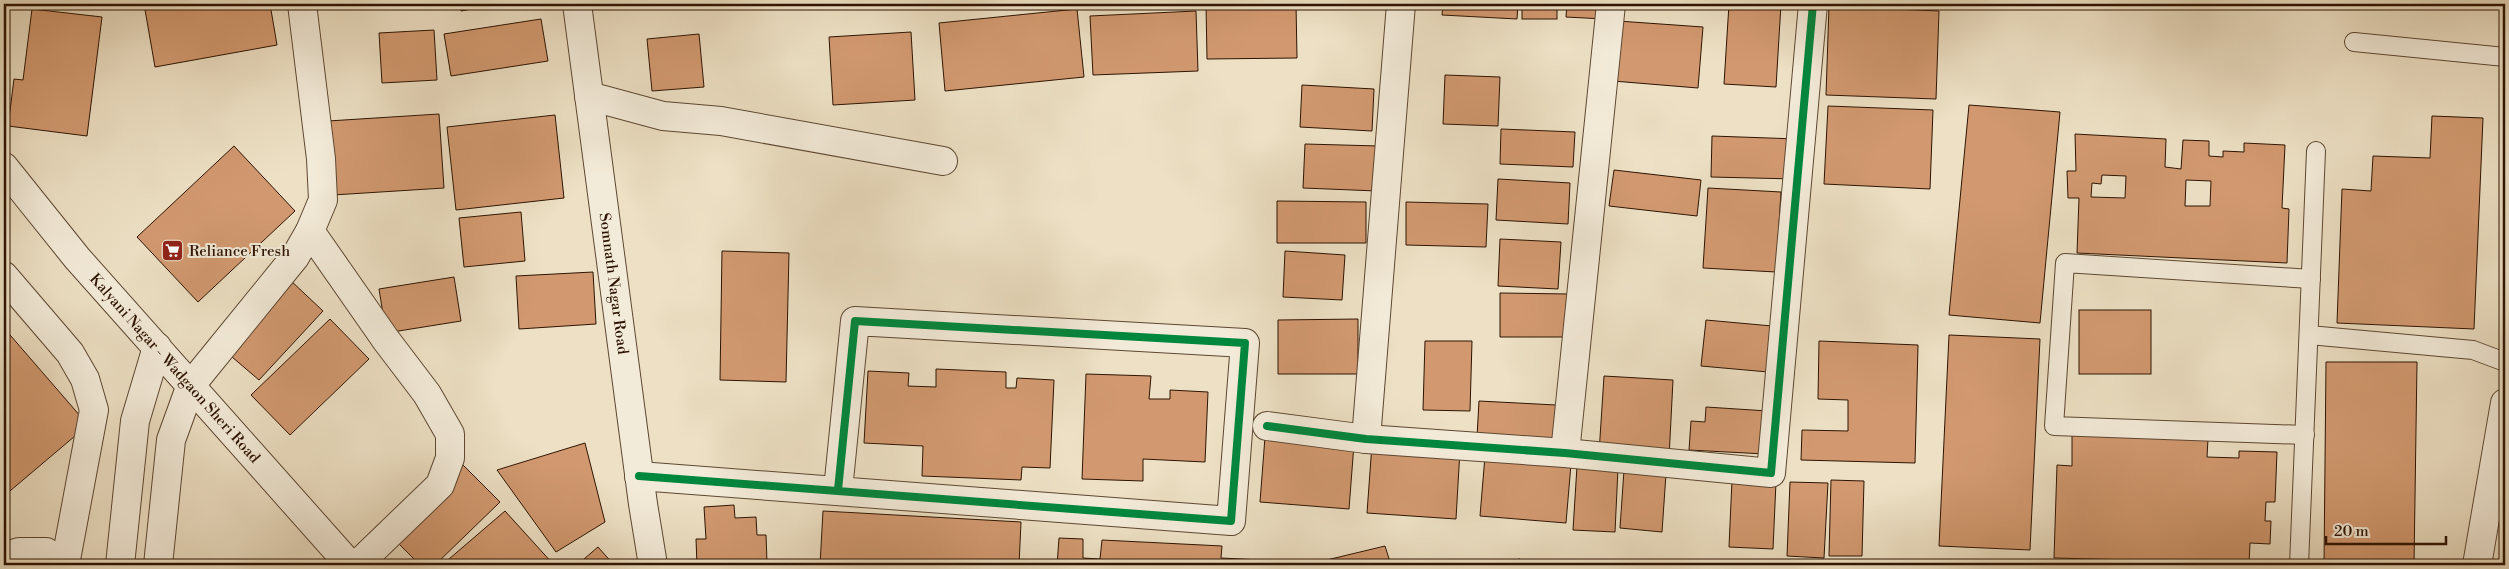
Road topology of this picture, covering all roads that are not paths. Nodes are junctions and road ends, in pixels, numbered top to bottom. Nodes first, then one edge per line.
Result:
1 (302, 4) edge
2 (577, 4) edge
3 (1401, 4) edge
4 (1611, 4) edge
5 (1813, 4) edge
6 (2354, 42) dead end
7 (2505, 57) edge
8 (589, 96) junction
9 (2316, 151) dead end
10 (943, 161) dead end
11 (4, 167) edge
12 (310, 231) junction
13 (4, 276) edge
14 (2311, 279) junction
15 (2309, 335) junction
16 (157, 347) junction
17 (2505, 362) edge
18 (191, 385) junction
19 (2505, 403) edge
20 (1267, 426) dead end
21 (2305, 435) junction
22 (1366, 438) junction
23 (1565, 453) junction
24 (639, 476) junction
25 (838, 490) junction
26 (4, 557) edge
27 (59, 557) edge
28 (120, 565) edge
29 (158, 565) edge
30 (350, 565) edge
31 (357, 565) edge
32 (653, 565) edge
33 (2300, 565) edge
34 (2477, 565) edge

1 - 12 street
2 - 8 street, Somnath Nagar Road
3 - 22 street
4 - 23 street
5 - 23 street
6 - 7 lane
8 - 10 street
8 - 24 street, Somnath Nagar Road
9 - 14 lane
11 - 16 street, Kalyani Nagar - Wadgaon Sheri Road
12 - 18 street
12 - 31 street
13 - 27 street
14 - 15 lane
14 - 21 lane
15 - 17 lane
15 - 21 lane
16 - 18 street, Kalyani Nagar - Wadgaon Sheri Road
16 - 28 street
18 - 29 street
18 - 30 street, Kalyani Nagar - Wadgaon Sheri Road
19 - 34 street
20 - 22 street
21 - 33 lane
22 - 23 street
24 - 25 street
24 - 32 street, Somnath Nagar Road
25 - 25 street
26 - 27 street

